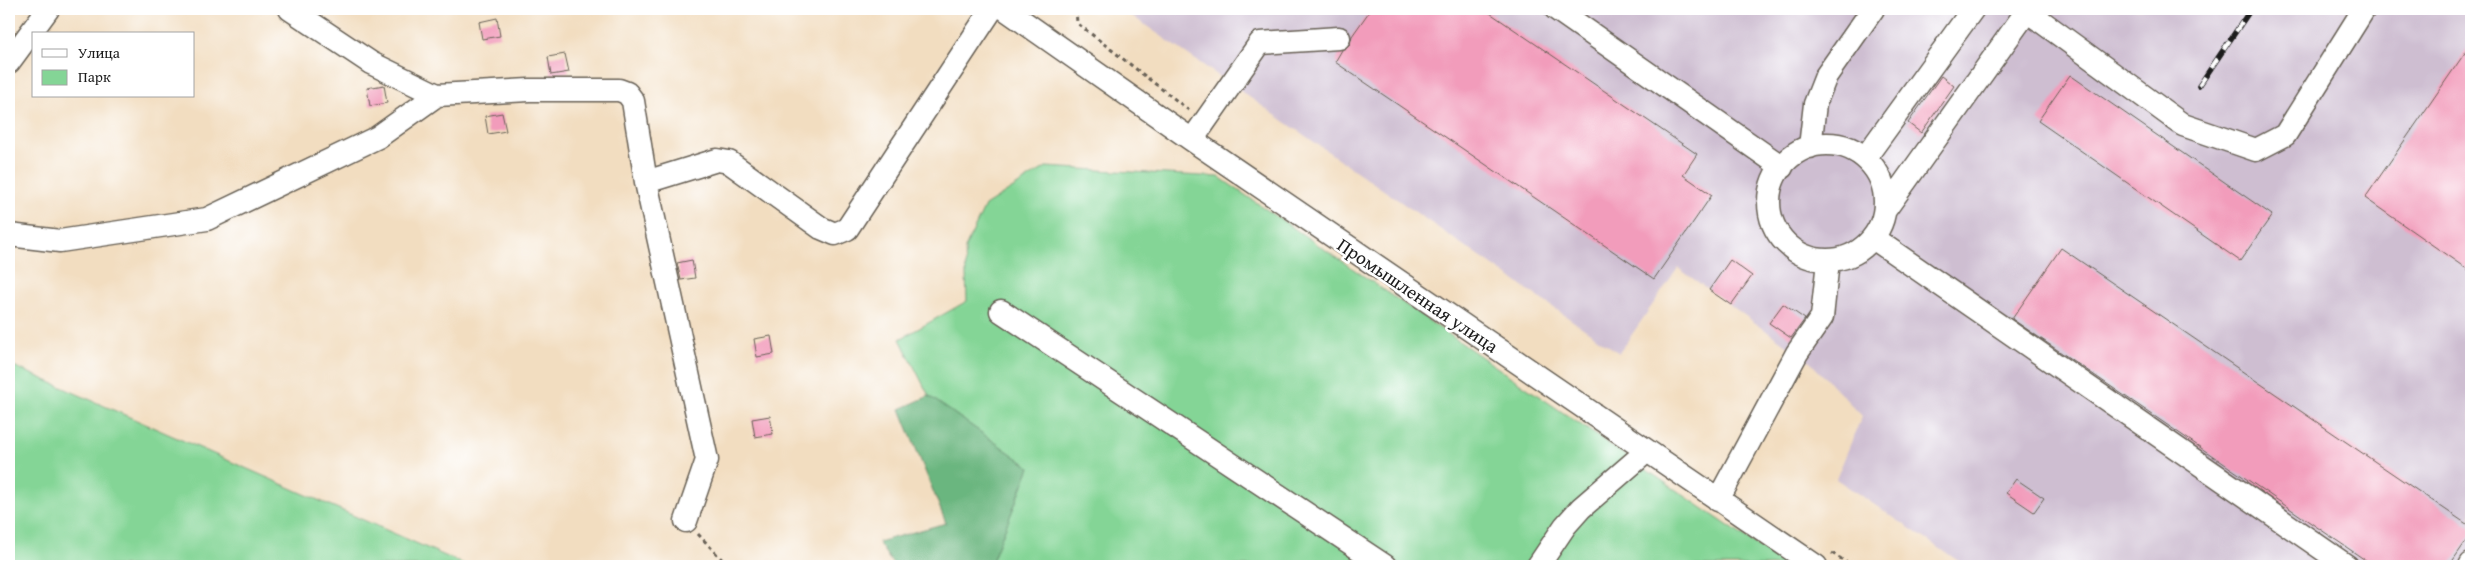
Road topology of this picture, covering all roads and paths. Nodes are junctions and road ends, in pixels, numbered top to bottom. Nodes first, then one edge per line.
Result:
1 (48, 9) edge
2 (290, 9) edge
3 (992, 9) edge
4 (1076, 9) edge
5 (1556, 9) edge
6 (1853, 9) edge
7 (1873, 9) edge
8 (1973, 9) edge
9 (2364, 9) edge
10 (2026, 10) edge
11 (1020, 13) edge
12 (1580, 15) edge
13 (1339, 38) dead end
14 (9, 62) edge
15 (1826, 76) junction
16 (438, 96) junction
17 (1198, 131) junction
18 (1810, 147) junction
19 (1865, 158) junction
20 (1782, 167) junction
21 (646, 182) junction
22 (1885, 210) junction
23 (1873, 238) junction
24 (13, 240) edge
25 (1828, 260) junction
26 (1001, 311) dead end
27 (1647, 451) junction
28 (1718, 500) junction
29 (686, 521) joint
30 (728, 566) edge
31 (1385, 566) edge
32 (1538, 566) edge
33 (1816, 566) edge
34 (2347, 566) edge

1 - 14 street
2 - 16 street
3 - 21 street
4 - 17 path
5 - 12 street
6 - 15 street
7 - 15 street
8 - 19 street
9 - 10 street
10 - 22 street
11 - 17 street, Промышленная улица
12 - 20 street
13 - 17 street
15 - 18 street
16 - 21 street
16 - 24 street
17 - 27 street, Промышленная улица
18 - 19 street
18 - 20 street
19 - 22 street
20 - 25 street
21 - 29 street
22 - 23 street
23 - 25 street
23 - 34 street
25 - 28 street
26 - 31 street
27 - 28 street, Промышленная улица
27 - 32 street
28 - 33 street, Промышленная улица
29 - 30 path

